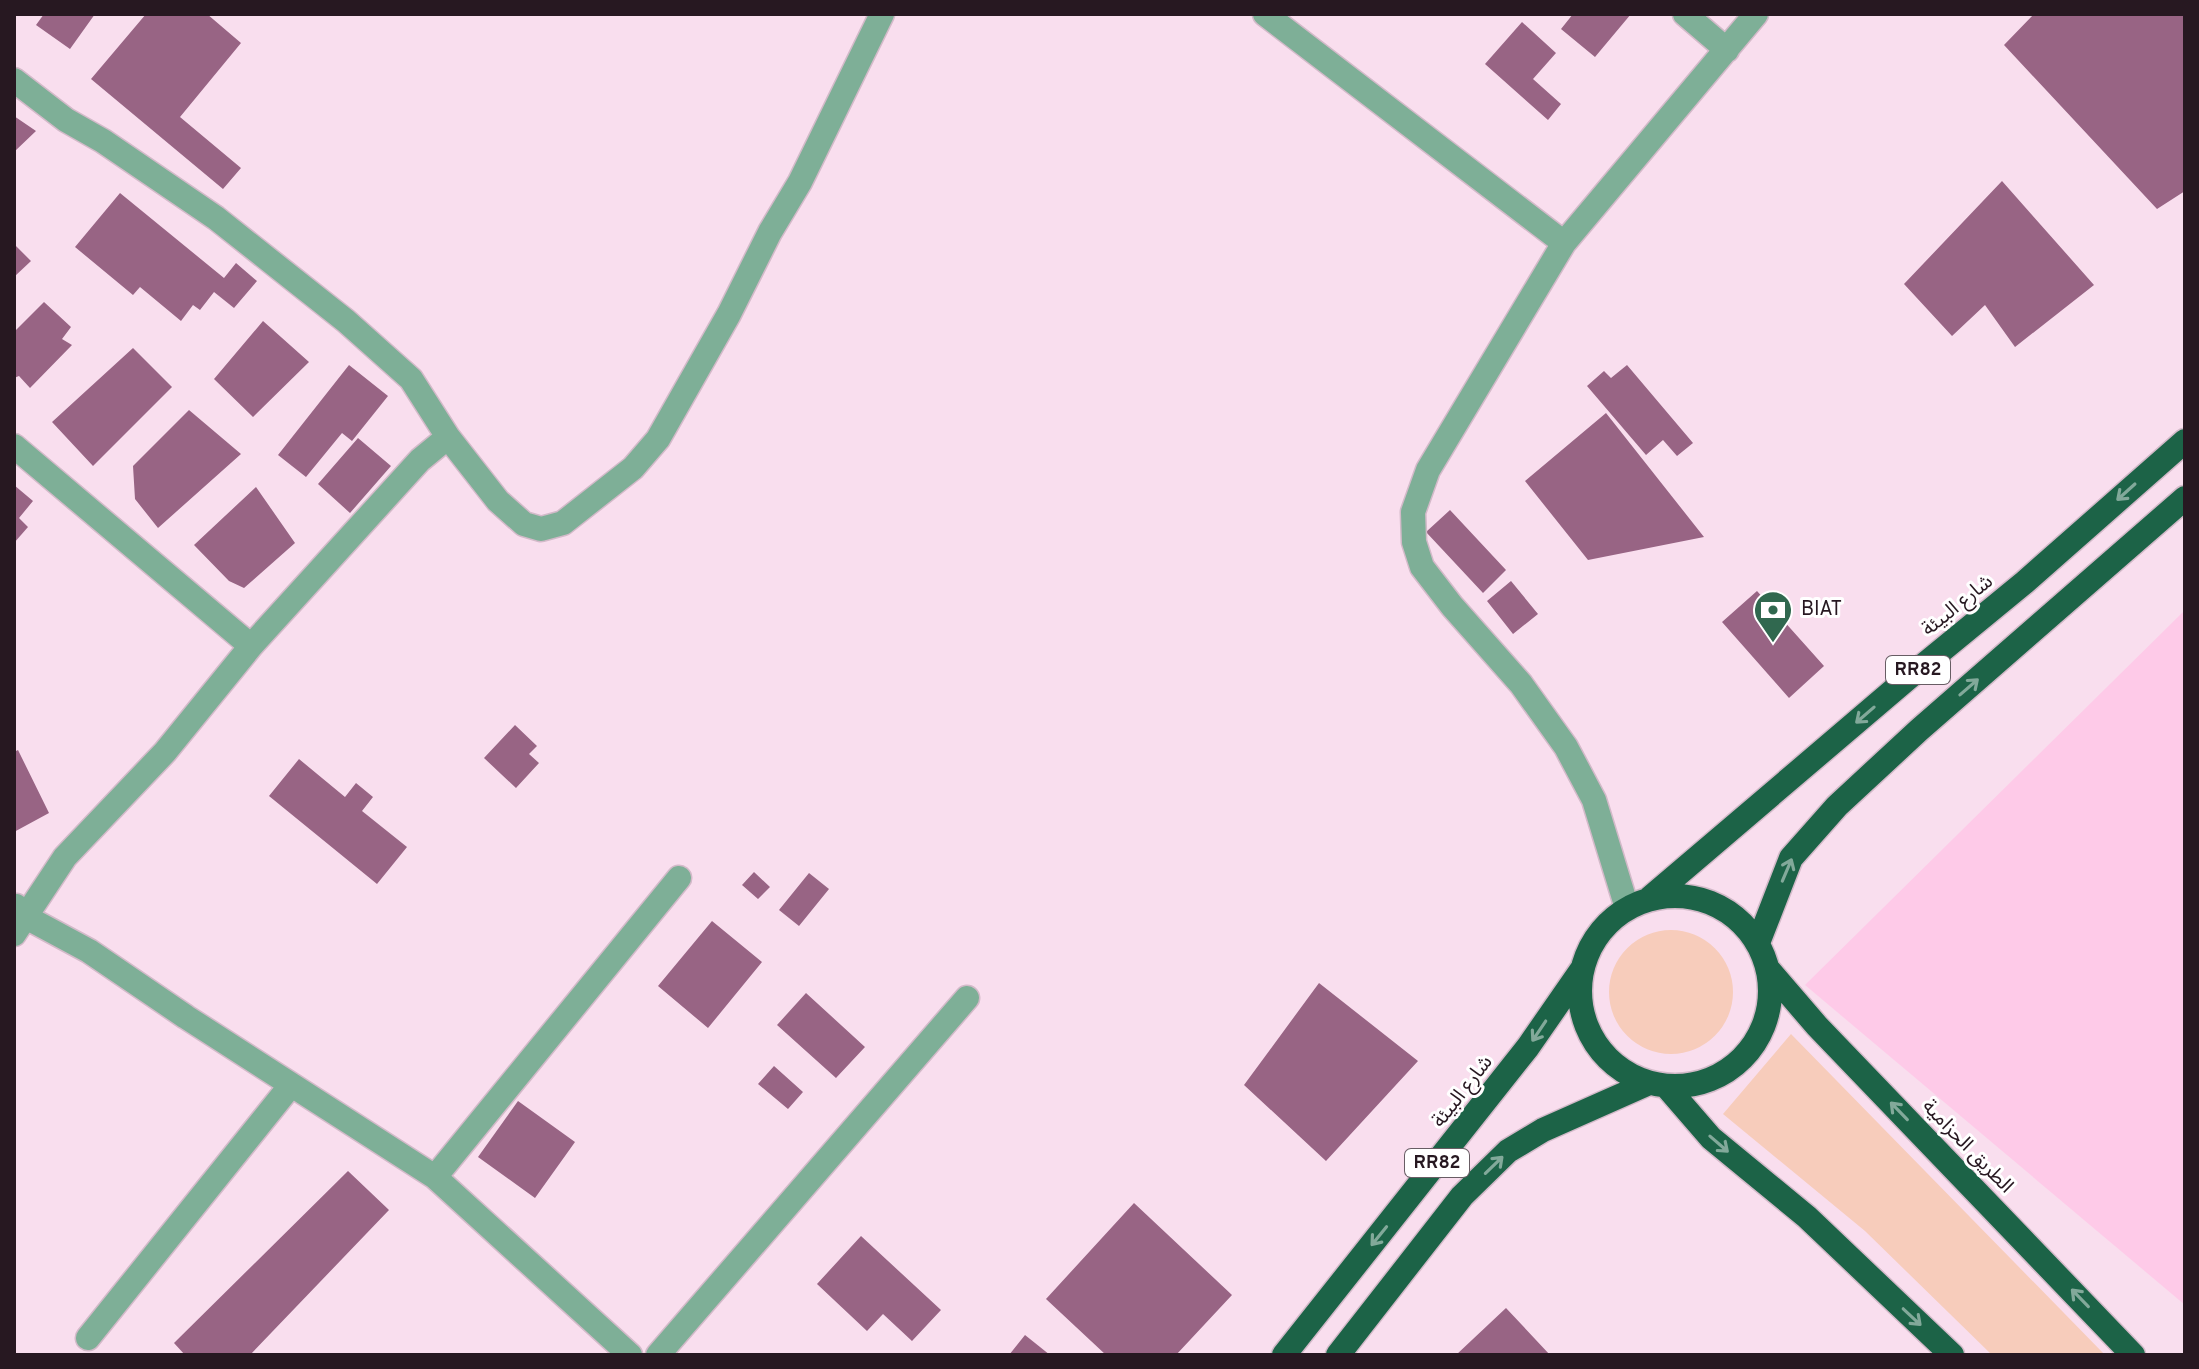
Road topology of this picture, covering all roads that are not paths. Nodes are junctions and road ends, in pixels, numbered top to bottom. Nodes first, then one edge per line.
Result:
1 (882, 14) edge
2 (1265, 14) edge
3 (1685, 14) edge
4 (1756, 14) edge
5 (1727, 50) junction
6 (14, 80) edge
7 (1564, 243) junction
8 (448, 437) junction
9 (2185, 441) edge
10 (14, 446) edge
11 (2185, 498) edge
12 (251, 646) junction
13 (679, 878) dead end
14 (1650, 898) junction
15 (1627, 908) junction
16 (17, 918) edge
17 (1758, 943) junction
18 (1583, 967) junction
19 (1768, 969) junction
20 (967, 998) dead end
21 (291, 1085) junction
22 (1658, 1085) junction
23 (435, 1177) junction
24 (88, 1338) dead end
25 (630, 1355) edge
26 (658, 1355) edge
27 (1284, 1355) edge
28 (1338, 1355) edge
29 (1952, 1355) edge
30 (2133, 1355) edge

1 - 8 street
2 - 7 street
3 - 5 street
4 - 5 street
5 - 7 street
6 - 8 street
7 - 15 street
8 - 12 street
9 -> 14 highway, شارع البيئة / RR82
10 - 12 street
17 -> 11 highway, RR82
12 - 16 street
13 - 23 street
14 - 15 highway, RR82
14 - 17 highway, RR82
15 - 18 highway, RR82
16 - 21 street
17 - 19 highway, RR82
18 - 22 highway, RR82
18 -> 27 highway, شارع البيئة / RR82
19 - 22 highway, RR82
30 -> 19 highway, الطريق الحزامية
20 - 26 street
21 - 23 street
21 - 24 street
28 -> 22 highway, RR82
22 -> 29 highway
23 - 25 street

